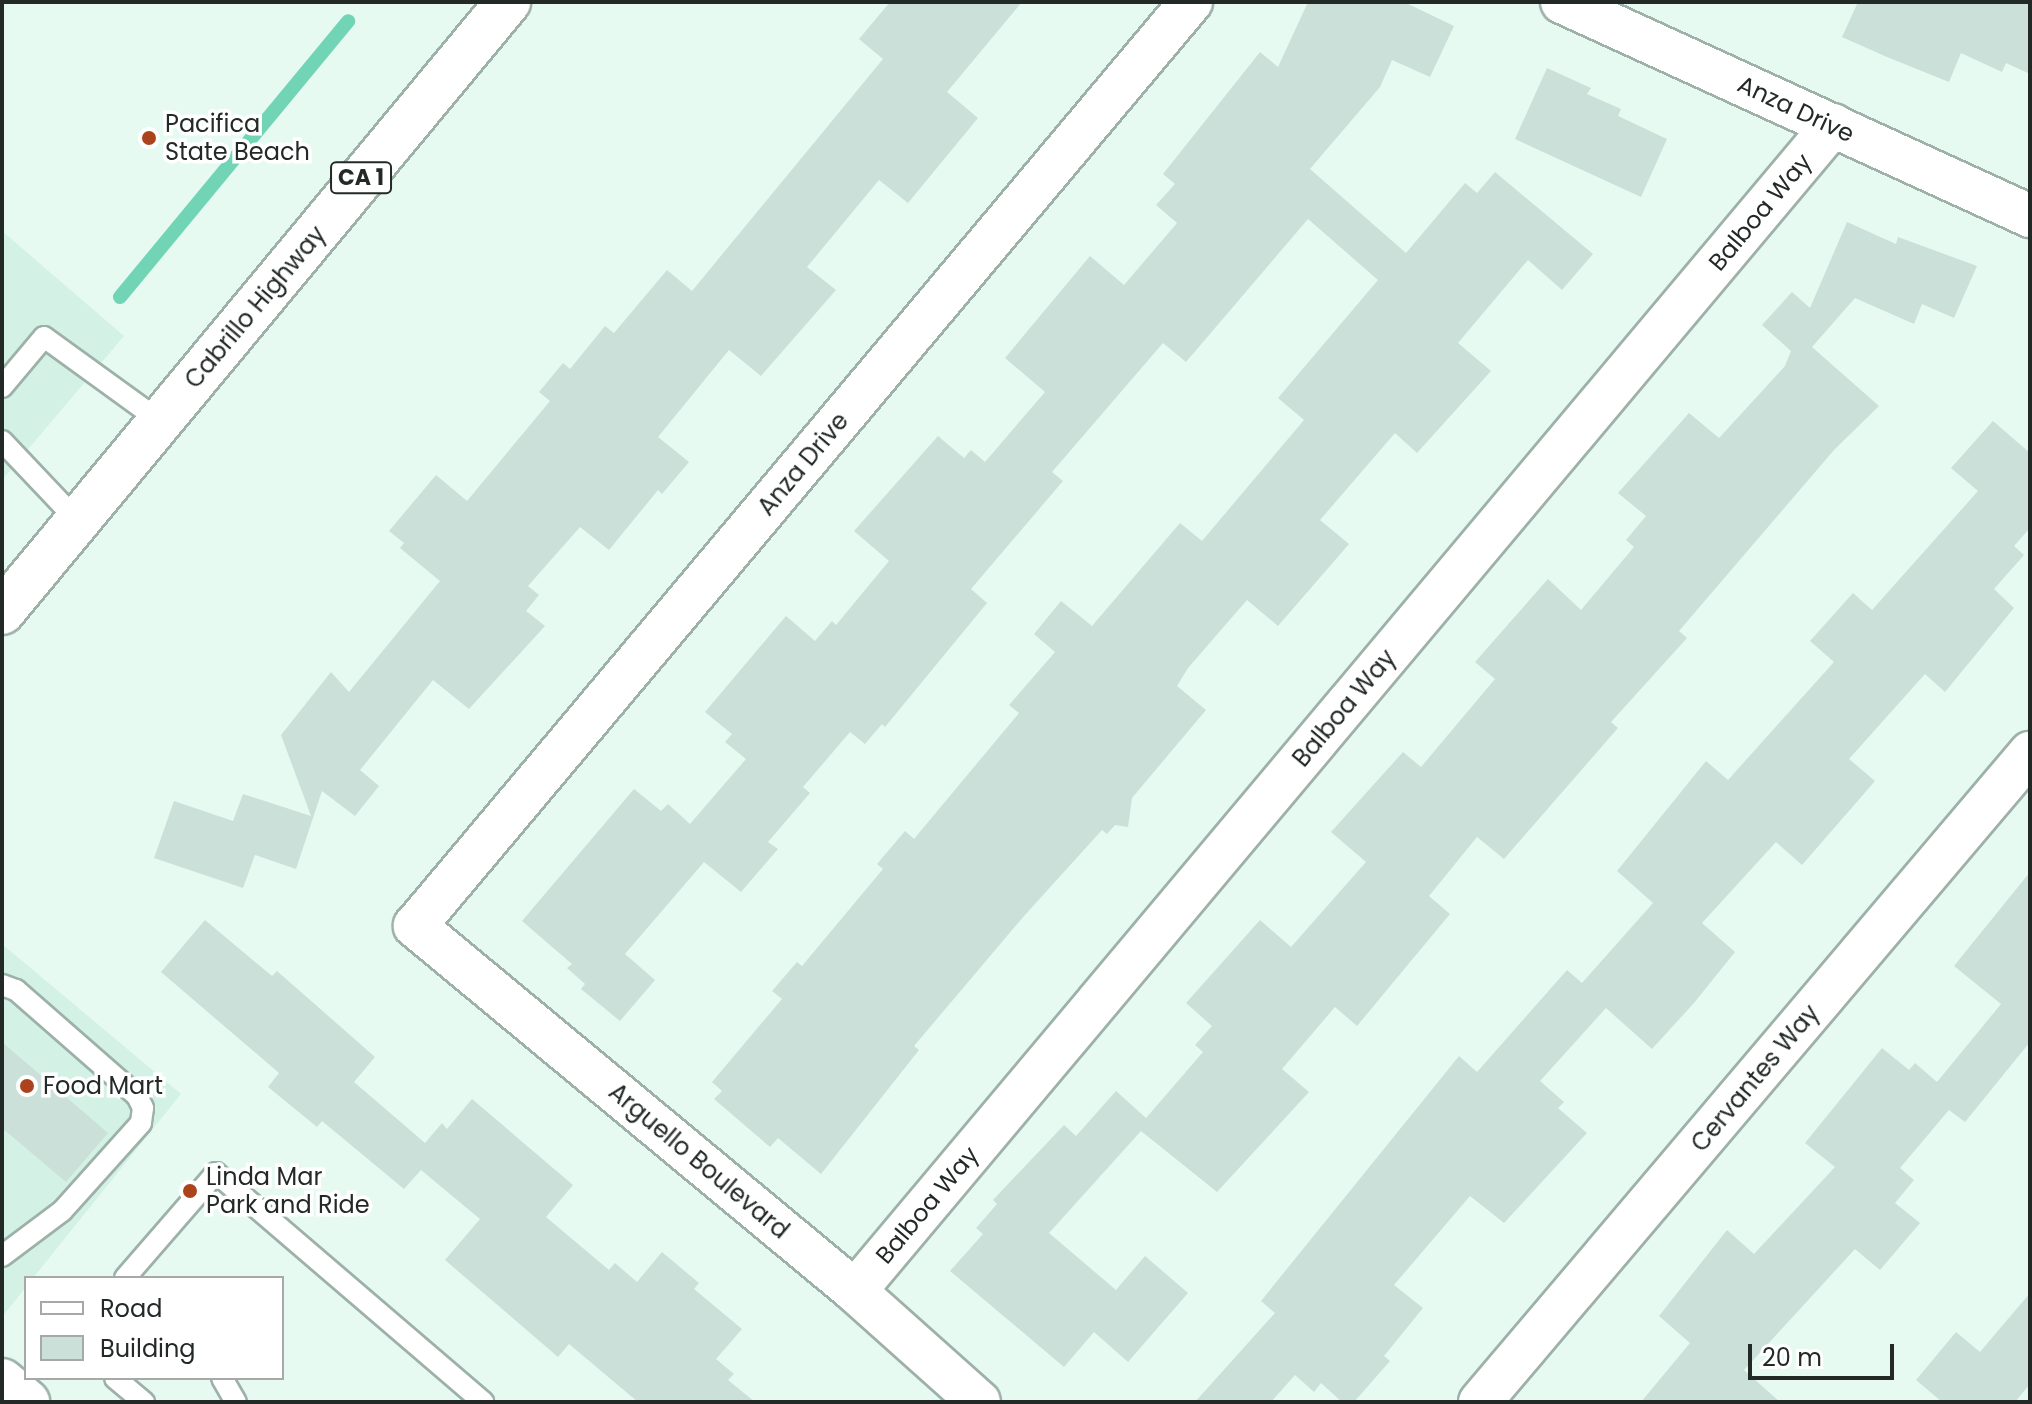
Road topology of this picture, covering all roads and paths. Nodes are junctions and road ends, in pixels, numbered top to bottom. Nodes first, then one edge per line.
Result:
1 (508, 2) edge
2 (1191, 2) edge
3 (1562, 2) edge
4 (1833, 125) junction
5 (2030, 216) edge
6 (2, 387) edge
7 (160, 421) junction
8 (2, 441) edge
9 (78, 521) junction
10 (2, 612) edge
11 (2030, 753) edge
12 (415, 926) joint
13 (2, 985) edge
14 (6, 1245) edge
15 (127, 1276) edge
16 (855, 1291) junction
17 (117, 1380) edge
18 (223, 1380) edge
19 (144, 1402) edge
20 (236, 1402) edge
21 (483, 1402) edge
22 (979, 1402) edge
23 (1480, 1402) edge

1 - 7 highway, Cabrillo Highway / CA 1
2 - 12 street, Anza Drive
3 - 4 street, Anza Drive
4 - 5 street, Anza Drive
4 - 16 street, Balboa Way
6 - 7 lane
7 - 9 highway, Cabrillo Highway / CA 1
8 - 9 lane
9 - 10 highway, Cabrillo Highway / CA 1
11 - 23 street, Cervantes Way
12 - 16 street, Arguello Boulevard
13 - 14 lane
15 - 21 lane
16 - 22 street, Arguello Boulevard
17 - 19 lane
18 - 20 lane

